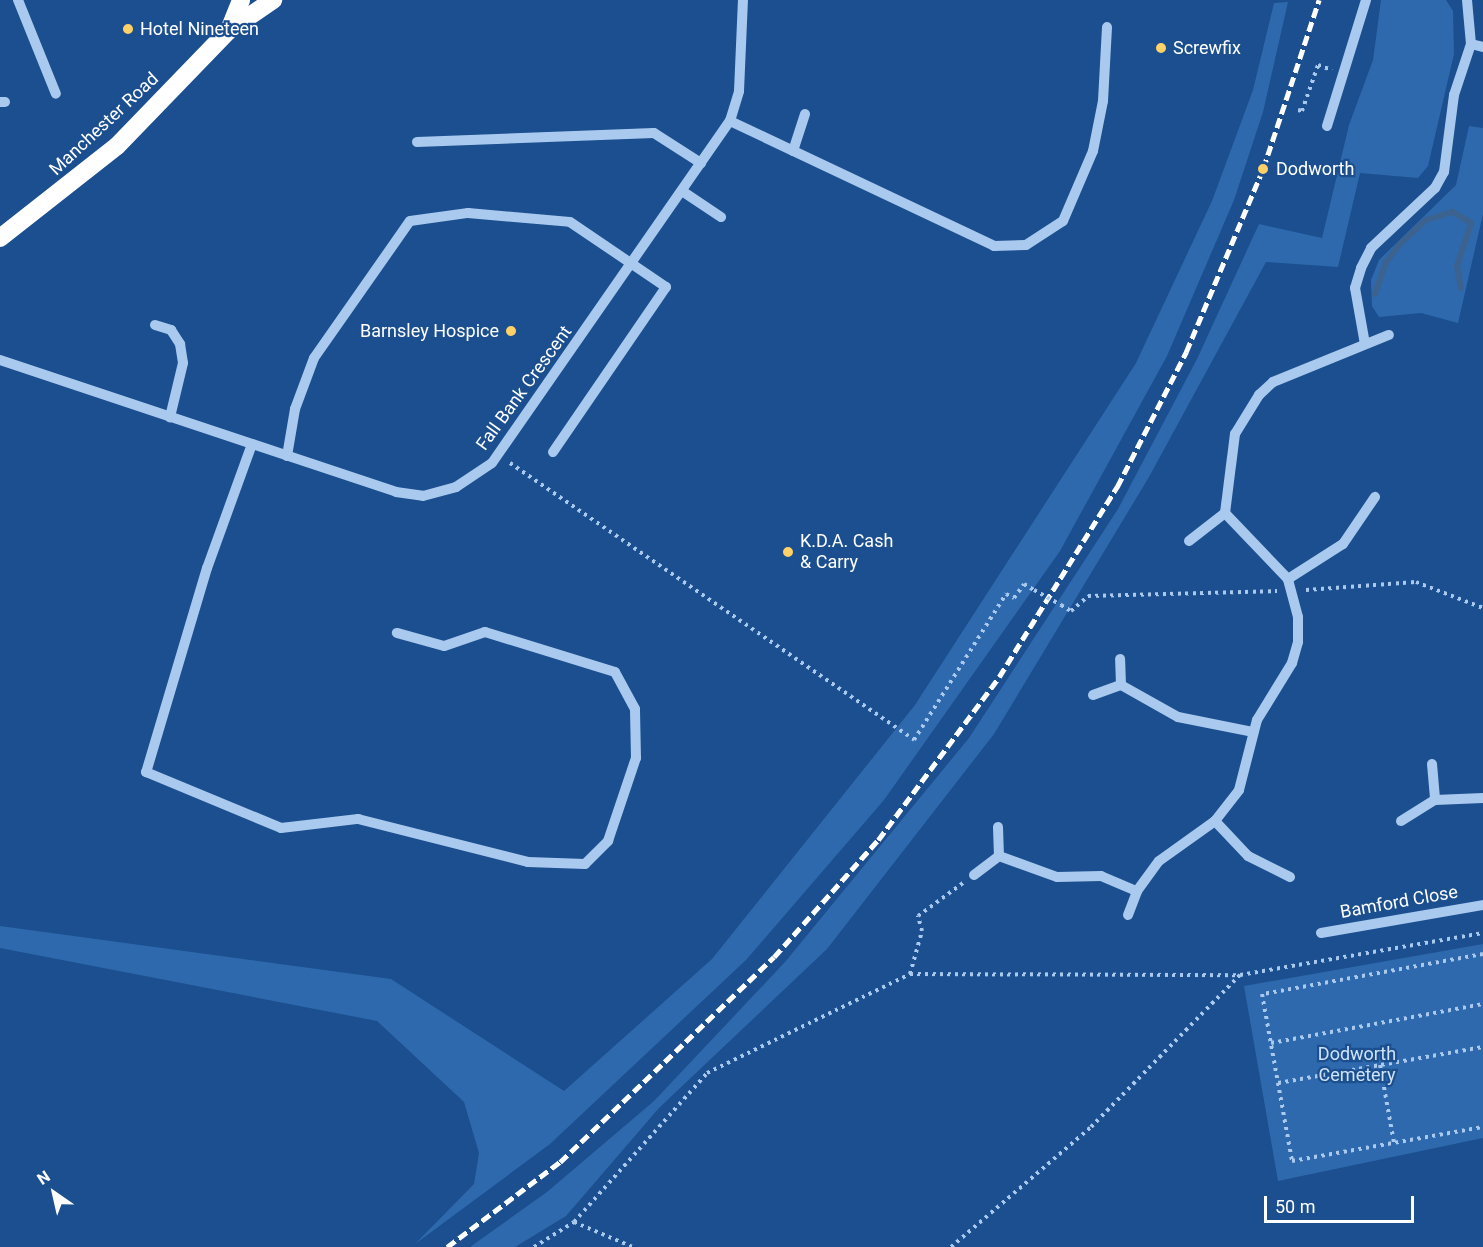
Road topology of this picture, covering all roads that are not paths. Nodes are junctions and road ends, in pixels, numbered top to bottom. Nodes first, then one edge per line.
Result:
1 (18, 0) edge
2 (241, 0) edge
3 (273, 0) edge
4 (743, 0) edge
5 (1366, 0) edge
6 (1467, 0) edge
7 (1107, 27) dead end
8 (228, 31) junction
9 (1471, 44) junction
10 (1483, 47) edge
11 (56, 94) dead end
12 (805, 114) dead end
13 (729, 121) junction
14 (1328, 126) dead end
15 (417, 142) dead end
16 (793, 151) junction
17 (701, 163) junction
18 (682, 191) junction
19 (721, 217) dead end
20 (0, 238) edge
21 (632, 264) junction
22 (155, 325) dead end
23 (1389, 335) dead end
24 (1365, 344) junction
25 (0, 360) edge
26 (170, 417) junction
27 (252, 444) junction
28 (553, 452) dead end
29 (287, 456) junction
30 (1375, 497) dead end
31 (1225, 513) junction
32 (1189, 541) dead end
33 (1288, 579) junction
34 (397, 633) dead end
35 (1120, 659) dead end
36 (1121, 685) junction
37 (1093, 696) dead end
38 (1253, 732) junction
39 (1432, 764) dead end
40 (1483, 798) edge
41 (1435, 800) junction
42 (1215, 821) junction
43 (1401, 821) dead end
44 (999, 827) dead end
45 (999, 856) junction
46 (974, 875) road end
47 (1290, 877) dead end
48 (1137, 891) junction
49 (1483, 905) edge
50 (1128, 915) dead end
51 (1321, 933) dead end

1 - 11 street
2 - 8 highway, Manchester Road
3 - 8 highway, Manchester Road
4 - 13 street, Fall Bank Crescent
5 - 14 street
6 - 9 street
7 - 16 street
8 - 20 highway, Manchester Road
9 - 10 street
9 - 24 street
12 - 16 street
13 - 16 street
13 - 17 street, Fall Bank Crescent
15 - 17 street
17 - 18 street, Fall Bank Crescent
18 - 19 street
18 - 21 street, Fall Bank Crescent
21 - 28 street
21 - 29 street, Fall Bank Crescent
21 - 29 street
22 - 26 street
23 - 24 street
24 - 31 street
25 - 26 street, Fall Bank Crescent
26 - 27 street, Fall Bank Crescent
27 - 29 street, Fall Bank Crescent
27 - 34 street
30 - 33 street
31 - 32 street
31 - 33 street
33 - 38 street
35 - 36 street
36 - 37 street
36 - 38 street
38 - 42 street
39 - 41 street
40 - 41 street
41 - 43 street
42 - 47 street
42 - 48 street
44 - 45 street
45 - 46 street
45 - 48 street
48 - 50 street
49 - 51 street, Bamford Close

